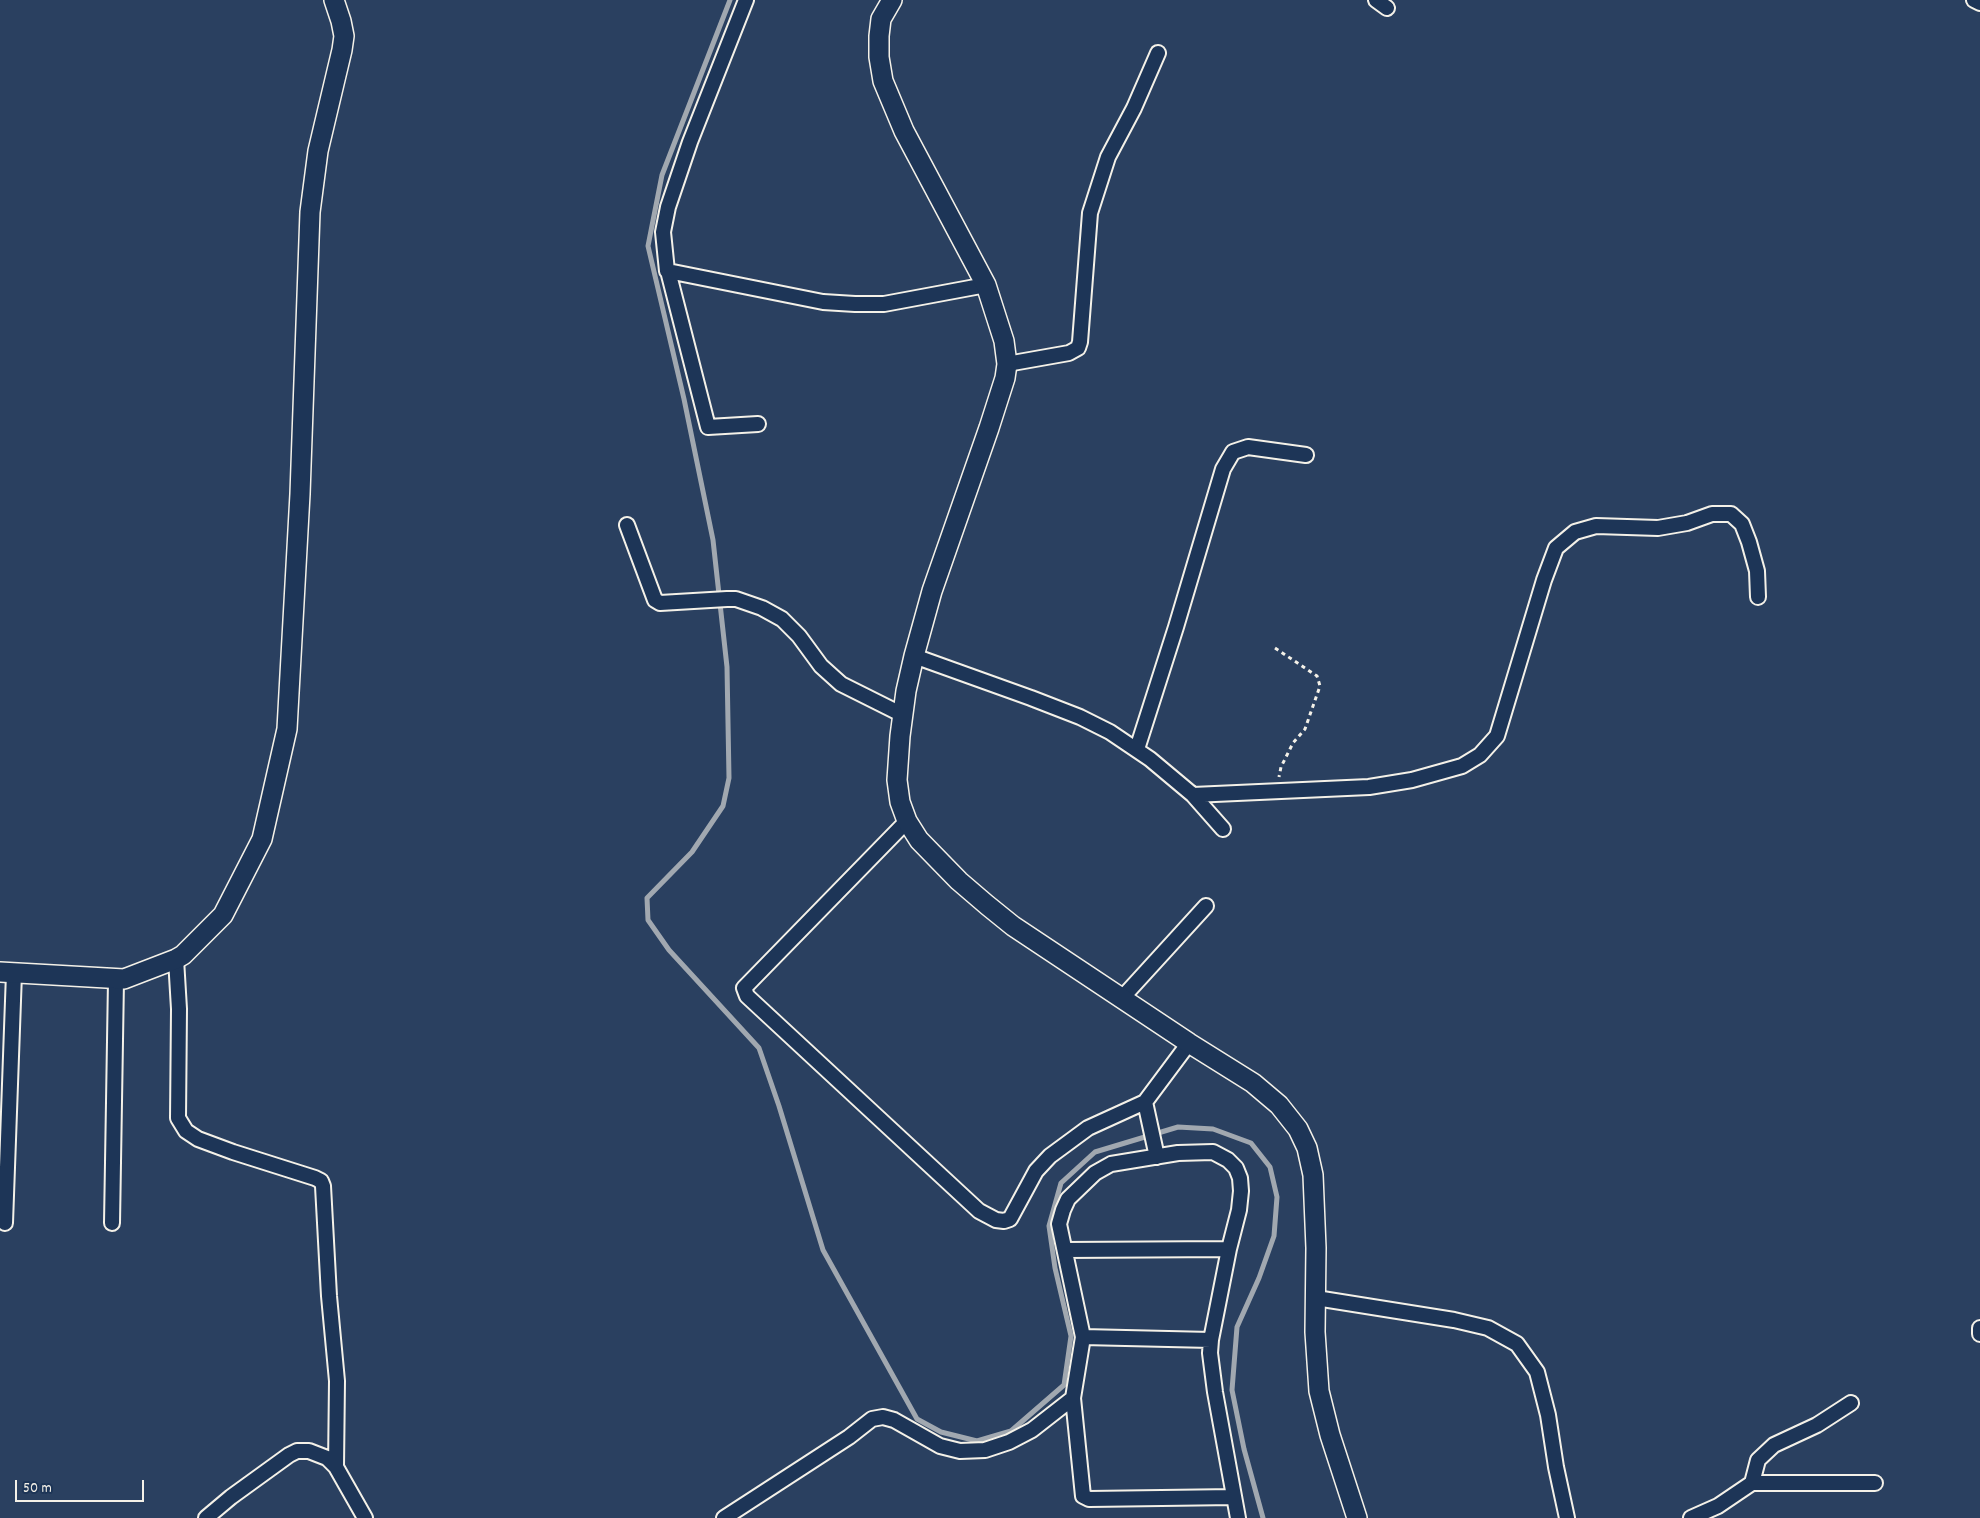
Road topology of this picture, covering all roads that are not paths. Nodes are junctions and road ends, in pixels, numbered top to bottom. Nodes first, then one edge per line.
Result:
1 (334, 0) edge
2 (746, 0) edge
3 (892, 0) edge
4 (1974, 0) edge
5 (1980, 3) edge
6 (1158, 53) dead end
7 (668, 271) junction
8 (986, 285) junction
9 (1007, 364) junction
10 (758, 424) dead end
11 (1306, 455) dead end
12 (627, 525) dead end
13 (1758, 597) dead end
14 (914, 656) junction
15 (903, 714) junction
16 (1137, 749) junction
17 (1193, 795) junction
18 (907, 821) junction
19 (1223, 829) dead end
20 (1206, 906) dead end
21 (176, 959) junction
22 (7, 973) edge
23 (116, 980) junction
24 (1122, 998) junction
25 (1189, 1043) junction
26 (1147, 1106) junction
27 (1157, 1156) junction
28 (6, 1222) dead end
29 (112, 1223) dead end
30 (1229, 1249) junction
31 (1065, 1250) junction
32 (1316, 1298) junction
33 (1980, 1328) edge
34 (1980, 1334) edge
35 (1083, 1337) junction
36 (1211, 1340) junction
37 (1073, 1398) junction
38 (1850, 1403) dead end
39 (336, 1467) junction
40 (1752, 1483) junction
41 (1875, 1483) dead end
42 (1234, 1497) junction
43 (206, 1518) edge
44 (365, 1518) edge
45 (724, 1518) edge
46 (1238, 1518) edge
47 (1357, 1518) edge
48 (1567, 1518) edge
49 (1691, 1518) edge

1 - 21 street
2 - 7 street
3 - 8 street
4 - 5 street
6 - 9 street
7 - 8 street
7 - 10 street
8 - 9 street
9 - 14 street
11 - 16 street
12 - 15 street
13 - 17 street
14 - 15 street
14 - 16 street
15 - 18 street
16 - 17 street
17 - 19 street
18 - 24 street
18 - 26 street
20 - 24 street
21 - 23 street
21 - 39 street
22 - 23 street
22 - 28 street
23 - 29 street
24 - 25 street
25 - 26 street
25 - 32 street
26 - 27 street
27 - 30 street
27 - 31 street
30 - 31 street
30 - 36 street
31 - 35 street
32 - 47 street
32 - 48 street
33 - 34 street
35 - 36 street
35 - 37 street
36 - 42 street
37 - 42 street
37 - 45 street
38 - 40 street
39 - 43 street
39 - 44 street
40 - 41 street
40 - 49 street
42 - 46 street

